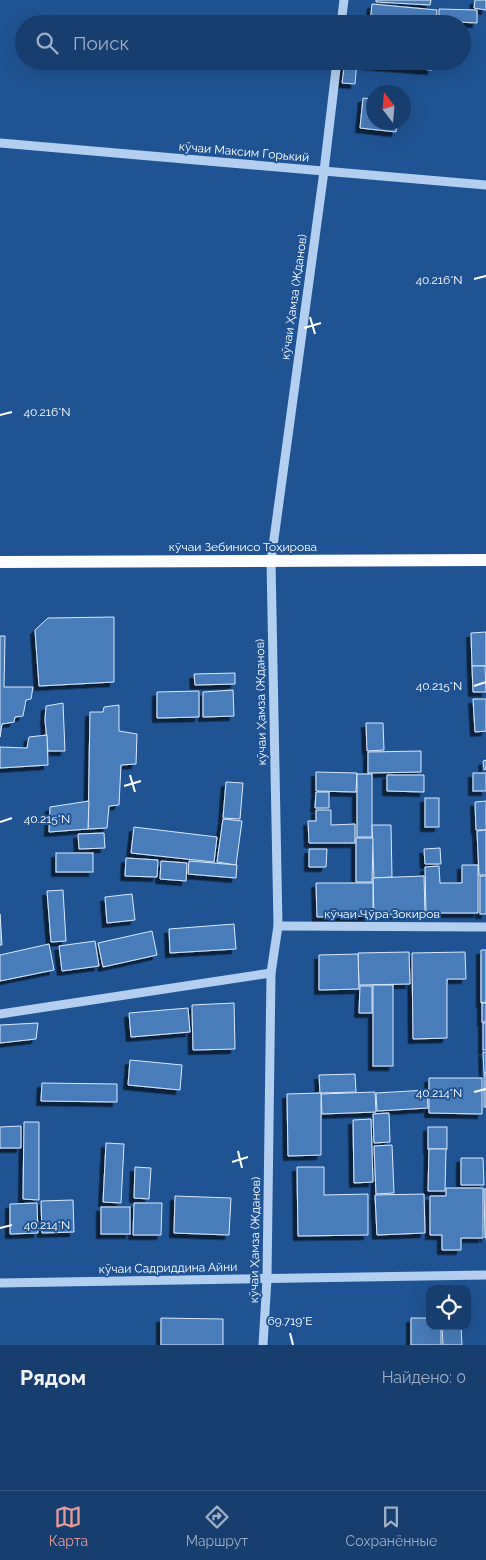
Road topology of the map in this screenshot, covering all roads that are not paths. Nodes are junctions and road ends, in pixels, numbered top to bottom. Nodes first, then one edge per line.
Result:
1 (344, 0) edge
2 (342, 15) edge
3 (336, 70) edge
4 (0, 143) edge
5 (324, 171) junction
6 (486, 185) edge
7 (486, 560) edge
8 (271, 561) junction
9 (0, 562) edge
10 (278, 926) junction
11 (486, 927) edge
12 (271, 973) junction
13 (0, 1014) edge
14 (486, 1275) edge
15 (268, 1279) junction
16 (0, 1283) edge
17 (263, 1345) edge

1 - 2 street
3 - 5 street, кӯчаи Ҳамза (Жданов)
4 - 5 street, кӯчаи Максим Горький
5 - 6 street, кӯчаи Максим Горький
5 - 8 street, кӯчаи Ҳамза (Жданов)
7 - 8 main road, кӯчаи Зебинисо Тоҳирова
8 - 9 main road, кӯчаи Зебинисо Тоҳирова
8 - 10 street, кӯчаи Ҳамза (Жданов)
10 - 11 street, кӯчаи Ҷӯра Зокиров
10 - 12 street, кӯчаи Ҳамза (Жданов)
12 - 13 street
12 - 15 street, кӯчаи Ҳамза (Жданов)
14 - 15 street, кӯчаи Садриддина Айни
15 - 16 street, кӯчаи Садриддина Айни
15 - 17 street, кӯчаи Ҳамза (Жданов)

